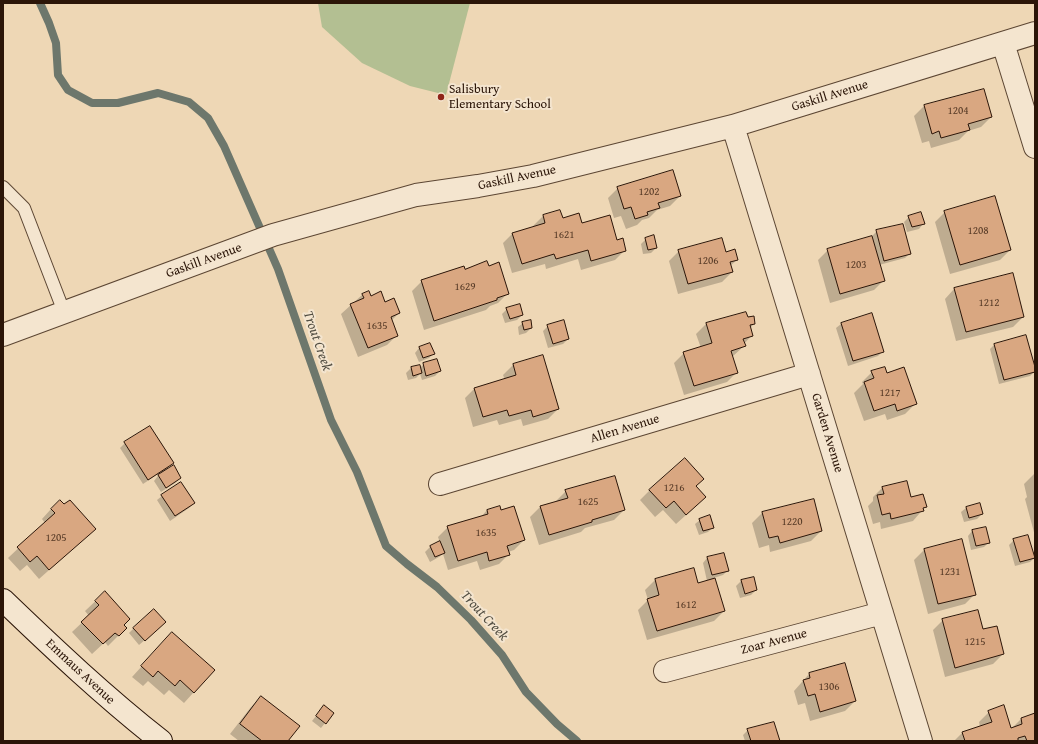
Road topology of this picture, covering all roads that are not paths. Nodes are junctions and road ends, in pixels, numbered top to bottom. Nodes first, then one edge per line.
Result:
1 (1035, 33) edge
2 (1004, 43) junction
3 (733, 126) junction
4 (1035, 147) edge
5 (3, 187) edge
6 (64, 312) junction
7 (3, 334) edge
8 (809, 374) junction
9 (440, 484) dead end
10 (3, 600) edge
11 (882, 613) junction
12 (665, 671) dead end
13 (160, 741) edge
14 (921, 741) edge

1 - 2 street, Gaskill Avenue
2 - 3 street, Gaskill Avenue
2 - 4 street
3 - 6 street, Gaskill Avenue
3 - 8 street, Garden Avenue
5 - 6 lane
6 - 7 street, Gaskill Avenue
8 - 9 street, Allen Avenue
8 - 11 street, Garden Avenue
10 - 13 street, Emmaus Avenue
11 - 12 street, Zoar Avenue
11 - 14 street, Garden Avenue

